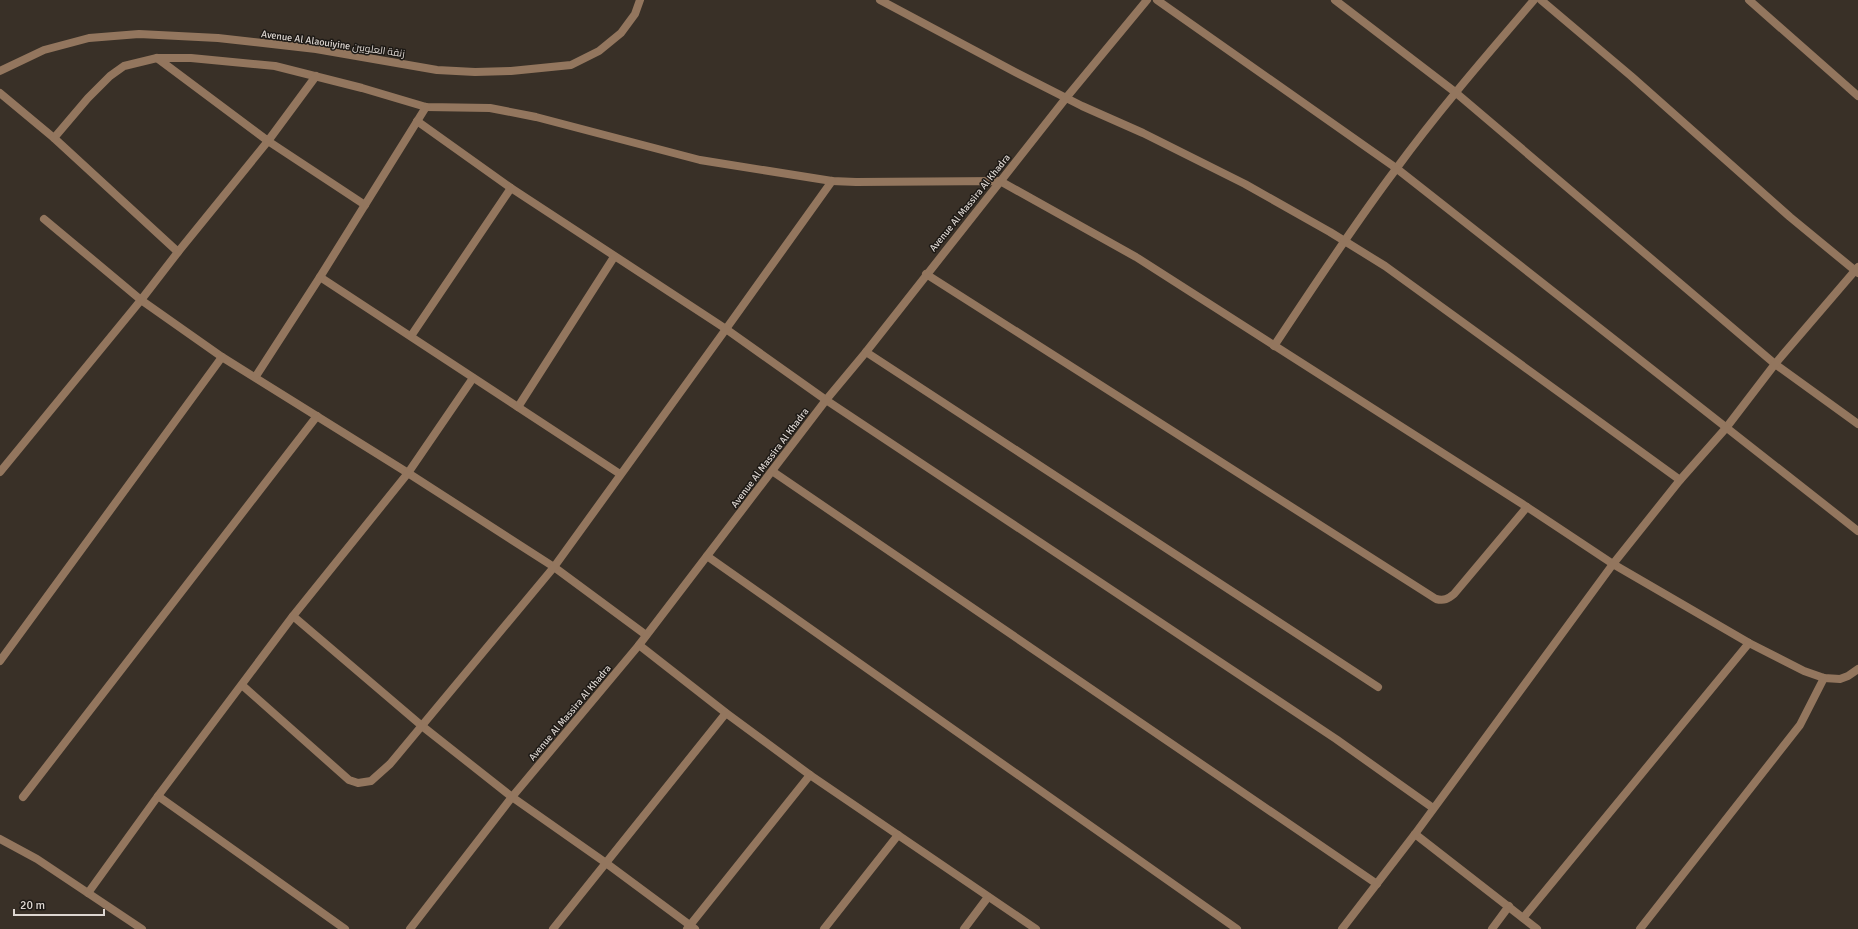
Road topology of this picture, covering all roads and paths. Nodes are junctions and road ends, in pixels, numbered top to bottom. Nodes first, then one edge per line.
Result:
1 (640, 0) edge
2 (880, 0) edge
3 (1147, 0) edge
4 (1157, 0) edge
5 (1334, 0) edge
6 (1534, 0) edge
7 (1541, 0) edge
8 (1749, 0) edge
9 (157, 58) junction
10 (0, 71) edge
11 (316, 76) junction
12 (1455, 92) junction
13 (0, 93) edge
14 (1858, 96) edge
15 (1066, 98) junction
16 (426, 107) junction
17 (417, 121) junction
18 (54, 138) junction
19 (268, 141) junction
20 (1396, 168) junction
21 (832, 181) junction
22 (1000, 181) junction
23 (511, 188) junction
24 (365, 205) junction
25 (44, 219) dead end
26 (1344, 242) junction
27 (178, 252) junction
28 (614, 256) junction
29 (1857, 270) edge
30 (926, 274) junction
31 (320, 277) junction
32 (141, 300) junction
33 (726, 329) junction
34 (411, 336) junction
35 (1274, 346) junction
36 (866, 352) junction
37 (222, 357) junction
38 (1775, 364) junction
39 (256, 376) junction
40 (473, 378) junction
41 (826, 400) junction
42 (518, 407) junction
43 (317, 416) junction
44 (1858, 424) edge
45 (1726, 428) junction
46 (772, 471) junction
47 (0, 472) edge
48 (408, 473) junction
49 (620, 474) junction
50 (1680, 480) junction
51 (1528, 507) junction
52 (1858, 531) edge
53 (707, 556) junction
54 (1613, 564) junction
55 (554, 567) junction
56 (293, 616) junction
57 (646, 635) junction
58 (1749, 643) junction
59 (639, 645) junction
60 (0, 661) edge
61 (1858, 669) edge
62 (1824, 678) junction
63 (243, 686) junction
64 (1378, 687) dead end
65 (726, 713) junction
66 (422, 726) junction
67 (810, 775) junction
68 (158, 796) junction
69 (23, 797) dead end
70 (512, 797) junction
71 (1433, 808) junction
72 (1415, 834) junction
73 (898, 835) junction
74 (0, 839) edge
75 (606, 863) junction
76 (1377, 884) junction
77 (88, 893) junction
78 (988, 897) junction
79 (1509, 906) junction
80 (1523, 918) junction
81 (690, 928) edge
82 (142, 929) edge
83 (345, 929) edge
84 (410, 929) edge
85 (553, 929) edge
86 (824, 929) edge
87 (964, 929) edge
88 (1036, 929) edge
89 (1237, 929) edge
90 (1342, 929) edge
91 (1492, 929) edge
92 (1537, 929) edge
93 (1640, 929) edge

1 - 10 street, Avenue Al Alaouiyine زنقة العلويين
2 - 15 street
3 - 15 street, Avenue Al Massira Al Khadra
4 - 20 street
5 - 12 street
6 - 12 street
7 - 29 street
8 - 14 street
9 - 11 street
9 - 18 street
9 - 19 street
11 - 16 street
11 - 19 street
12 - 20 street
12 - 38 street
13 - 18 street
15 - 22 street, Avenue Al Massira Al Khadra
15 - 26 street
16 - 17 street
16 - 21 street
17 - 23 street
17 - 24 street
18 - 27 street
19 - 24 street
19 - 27 street
20 - 26 street
20 - 45 street
21 - 22 street
21 - 33 street
22 - 30 street, Avenue Al Massira Al Khadra
22 - 35 street
23 - 28 street
23 - 34 street
24 - 31 street
25 - 32 street
26 - 35 street
26 - 50 street
27 - 32 street
28 - 33 street
28 - 42 street
29 - 38 street
30 - 36 street, Avenue Al Massira Al Khadra
30 - 51 street
31 - 34 street
31 - 39 street
32 - 37 street
32 - 47 street
33 - 41 street
33 - 49 street
34 - 40 street
35 - 51 street
36 - 41 street, Avenue Al Massira Al Khadra
36 - 64 street
37 - 39 street
37 - 60 street
38 - 44 street
38 - 45 street
39 - 43 street
40 - 42 street
40 - 48 street
41 - 46 street, Avenue Al Massira Al Khadra
41 - 71 street
42 - 49 street
43 - 48 street
43 - 69 street
45 - 50 street
45 - 52 street
46 - 53 street, Avenue Al Massira Al Khadra
46 - 76 street
48 - 55 street
48 - 56 street
49 - 55 street
50 - 54 street
51 - 54 street
53 - 57 street, Avenue Al Massira Al Khadra
53 - 89 street
54 - 58 street
54 - 71 street
55 - 57 street
55 - 66 street
56 - 63 street
56 - 66 street
57 - 59 street, Avenue Al Massira Al Khadra
58 - 62 street
58 - 80 street
59 - 65 street
59 - 70 street, Avenue Al Massira Al Khadra
61 - 62 street
62 - 93 street
63 - 66 street
63 - 68 street
65 - 67 street
65 - 75 street
66 - 70 street
67 - 73 street
67 - 81 street
68 - 77 street
68 - 83 street
70 - 75 street
70 - 84 street, Avenue Al Massira Al Khadra
71 - 72 street
72 - 76 street
72 - 79 street
73 - 78 street
73 - 86 street
74 - 77 street
75 - 81 street
75 - 85 street
76 - 90 street
77 - 82 street
78 - 87 street
78 - 88 street
79 - 80 street
79 - 91 street
80 - 92 street

